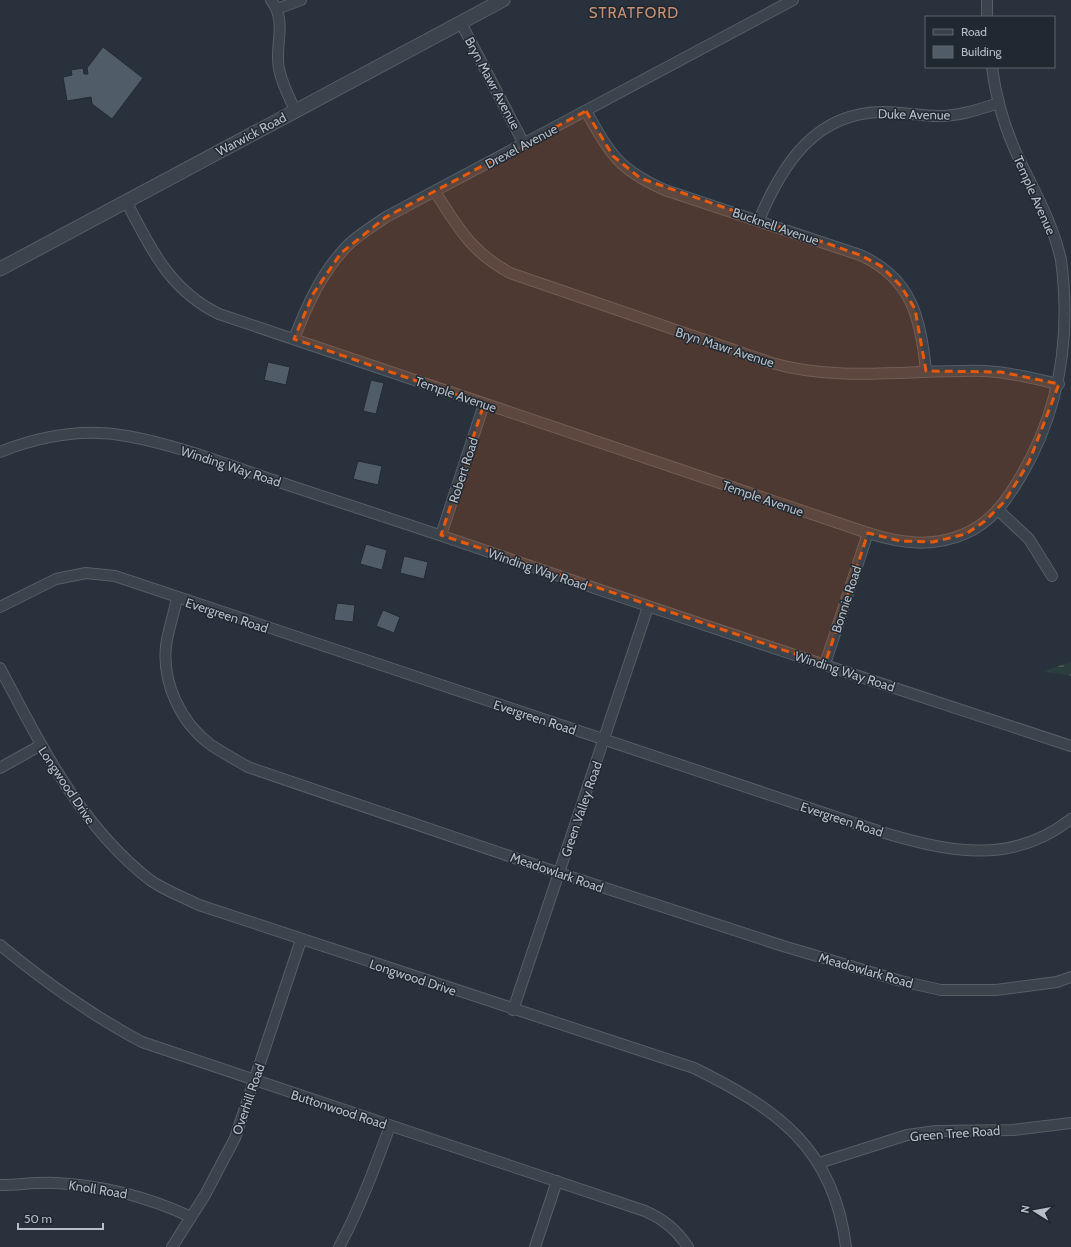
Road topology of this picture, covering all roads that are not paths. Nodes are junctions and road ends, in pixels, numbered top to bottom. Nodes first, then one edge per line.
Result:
1 (271, 0) edge
2 (301, 0) edge
3 (503, 0) edge
4 (793, 0) edge
5 (987, 0) edge
6 (277, 10) junction
7 (987, 16) edge
8 (461, 23) junction
9 (992, 68) edge
10 (999, 103) junction
11 (295, 110) junction
12 (586, 111) junction
13 (524, 144) junction
14 (434, 192) junction
15 (126, 201) junction
16 (759, 220) junction
17 (0, 269) edge
18 (294, 339) junction
19 (926, 371) junction
20 (1059, 384) junction
21 (484, 404) junction
22 (0, 452) edge
23 (998, 510) junction
24 (868, 533) junction
25 (441, 536) junction
26 (1052, 576) dead end
27 (177, 598) junction
28 (0, 606) edge
29 (648, 607) junction
30 (825, 664) junction
31 (0, 668) edge
32 (604, 740) junction
33 (41, 746) junction
34 (1071, 746) edge
35 (0, 768) edge
36 (1071, 819) edge
37 (559, 873) junction
38 (301, 940) junction
39 (0, 945) edge
40 (1071, 977) edge
41 (513, 1010) junction
42 (255, 1082) junction
43 (1071, 1123) edge
44 (390, 1126) junction
45 (819, 1163) junction
46 (557, 1181) junction
47 (0, 1185) edge
48 (191, 1216) junction
49 (172, 1247) edge
50 (339, 1247) edge
51 (535, 1247) edge
52 (688, 1247) edge
53 (846, 1247) edge

1 - 6 street
2 - 6 street
3 - 8 street, Warwick Road
4 - 12 street, Drexel Avenue
5 - 7 street
6 - 11 street
8 - 11 street, Warwick Road
8 - 13 street, Bryn Mawr Avenue
9 - 10 street, Temple Avenue
10 - 16 street, Duke Avenue
10 - 20 street, Temple Avenue
11 - 15 street, Warwick Road
12 - 13 street, Drexel Avenue
12 - 16 street, Bucknell Avenue
13 - 14 street, Drexel Avenue
14 - 18 street, Drexel Avenue
14 - 19 street, Bryn Mawr Avenue
15 - 17 street, Warwick Road
15 - 18 street, Temple Avenue
16 - 19 street, Bucknell Avenue
18 - 21 street, Temple Avenue
19 - 20 street, Bryn Mawr Avenue
20 - 23 street, Temple Avenue
21 - 24 street, Temple Avenue
21 - 25 street, Robert Road
22 - 25 street, Winding Way Road
23 - 24 street, Temple Avenue
23 - 26 street
24 - 30 street, Bonnie Road
25 - 29 street, Winding Way Road
27 - 28 street, Evergreen Road
27 - 32 street, Evergreen Road
27 - 37 street, Meadowlark Road
29 - 30 street, Winding Way Road
29 - 32 street, Green Valley Road
30 - 34 street, Winding Way Road
31 - 33 street, Longwood Drive
32 - 36 street, Evergreen Road
32 - 37 street, Green Valley Road
33 - 35 street
33 - 38 street, Longwood Drive
37 - 40 street, Meadowlark Road
37 - 41 street, Green Valley Road
38 - 41 street, Longwood Drive
38 - 42 street, Overhill Road
39 - 42 street, Buttonwood Road
41 - 45 street, Longwood Drive
42 - 44 street, Buttonwood Road
42 - 48 street, Overhill Road
43 - 45 street, Green Tree Road
44 - 46 street, Buttonwood Road
44 - 50 street
45 - 53 street, Longwood Drive
46 - 51 street
46 - 52 street, Buttonwood Road
47 - 48 street, Knoll Road
48 - 49 street, Overhill Road

